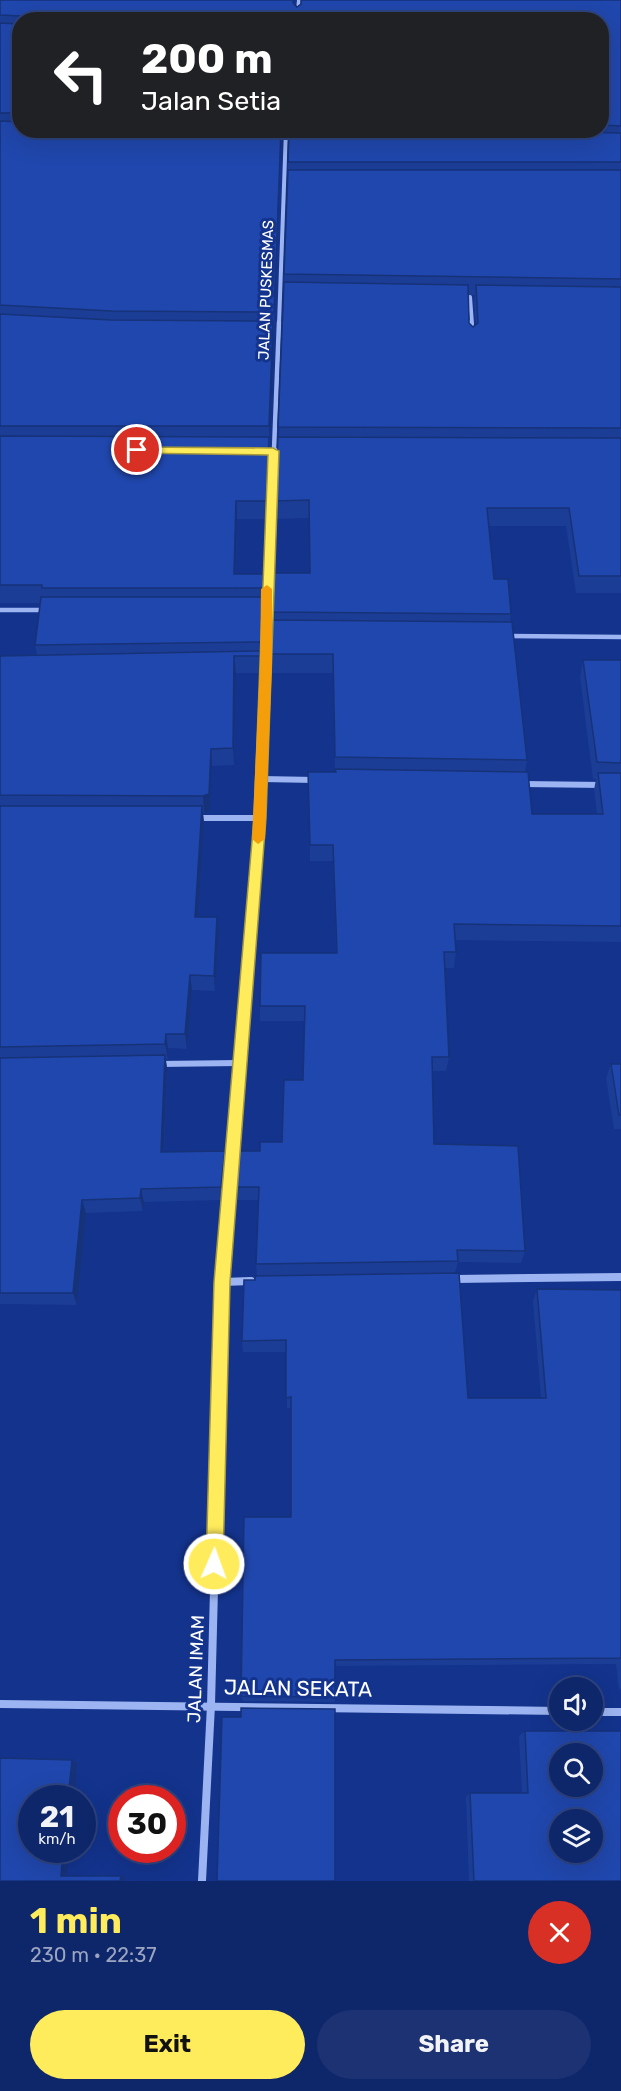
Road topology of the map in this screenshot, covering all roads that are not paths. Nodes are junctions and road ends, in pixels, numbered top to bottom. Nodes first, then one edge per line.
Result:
1 (284, 138) edge
2 (284, 141) junction
3 (296, 141) edge
4 (282, 184) junction
5 (294, 184) edge
6 (278, 296) junction
7 (290, 296) edge
8 (458, 297) edge
9 (470, 297) junction
10 (482, 297) edge
11 (472, 341) edge
12 (238, 451) edge
13 (273, 451) junction
14 (309, 451) edge
15 (0, 610) edge
16 (58, 610) edge
17 (266, 634) junction
18 (278, 634) edge
19 (503, 636) edge
20 (621, 636) edge
21 (255, 664) edge
22 (266, 664) junction
23 (261, 779) junction
24 (321, 780) edge
25 (513, 783) edge
26 (609, 785) edge
27 (189, 818) edge
28 (260, 818) junction
29 (239, 1063) junction
30 (156, 1064) edge
31 (621, 1277) edge
32 (445, 1279) edge
33 (257, 1281) edge
34 (222, 1282) junction
35 (0, 1704) edge
36 (211, 1705) junction
37 (549, 1711) edge
38 (603, 1712) edge
39 (621, 1712) edge
40 (202, 1881) edge

1 - 2 street, JALAN PUSKESMAS
2 - 3 street
2 - 4 street, JALAN PUSKESMAS
4 - 5 street
4 - 6 street, JALAN PUSKESMAS
6 - 7 street
6 - 13 street, JALAN PUSKESMAS
8 - 9 street
9 - 10 street
9 - 11 street
12 - 13 street
13 - 14 street
13 - 17 street, JALAN IMAM
15 - 16 street
17 - 18 street
17 - 22 street, JALAN IMAM
19 - 20 street
21 - 22 street
22 - 23 street, JALAN IMAM
23 - 24 street
23 - 28 street, JALAN IMAM
25 - 26 street
27 - 28 street
28 - 29 street, JALAN IMAM
29 - 30 street
29 - 34 street, JALAN IMAM
31 - 32 street
33 - 34 street
34 - 36 street, JALAN IMAM
35 - 36 street, JALAN SEKATA
36 - 37 street, JALAN SEKATA
36 - 40 street, JALAN IMAM
38 - 39 street

